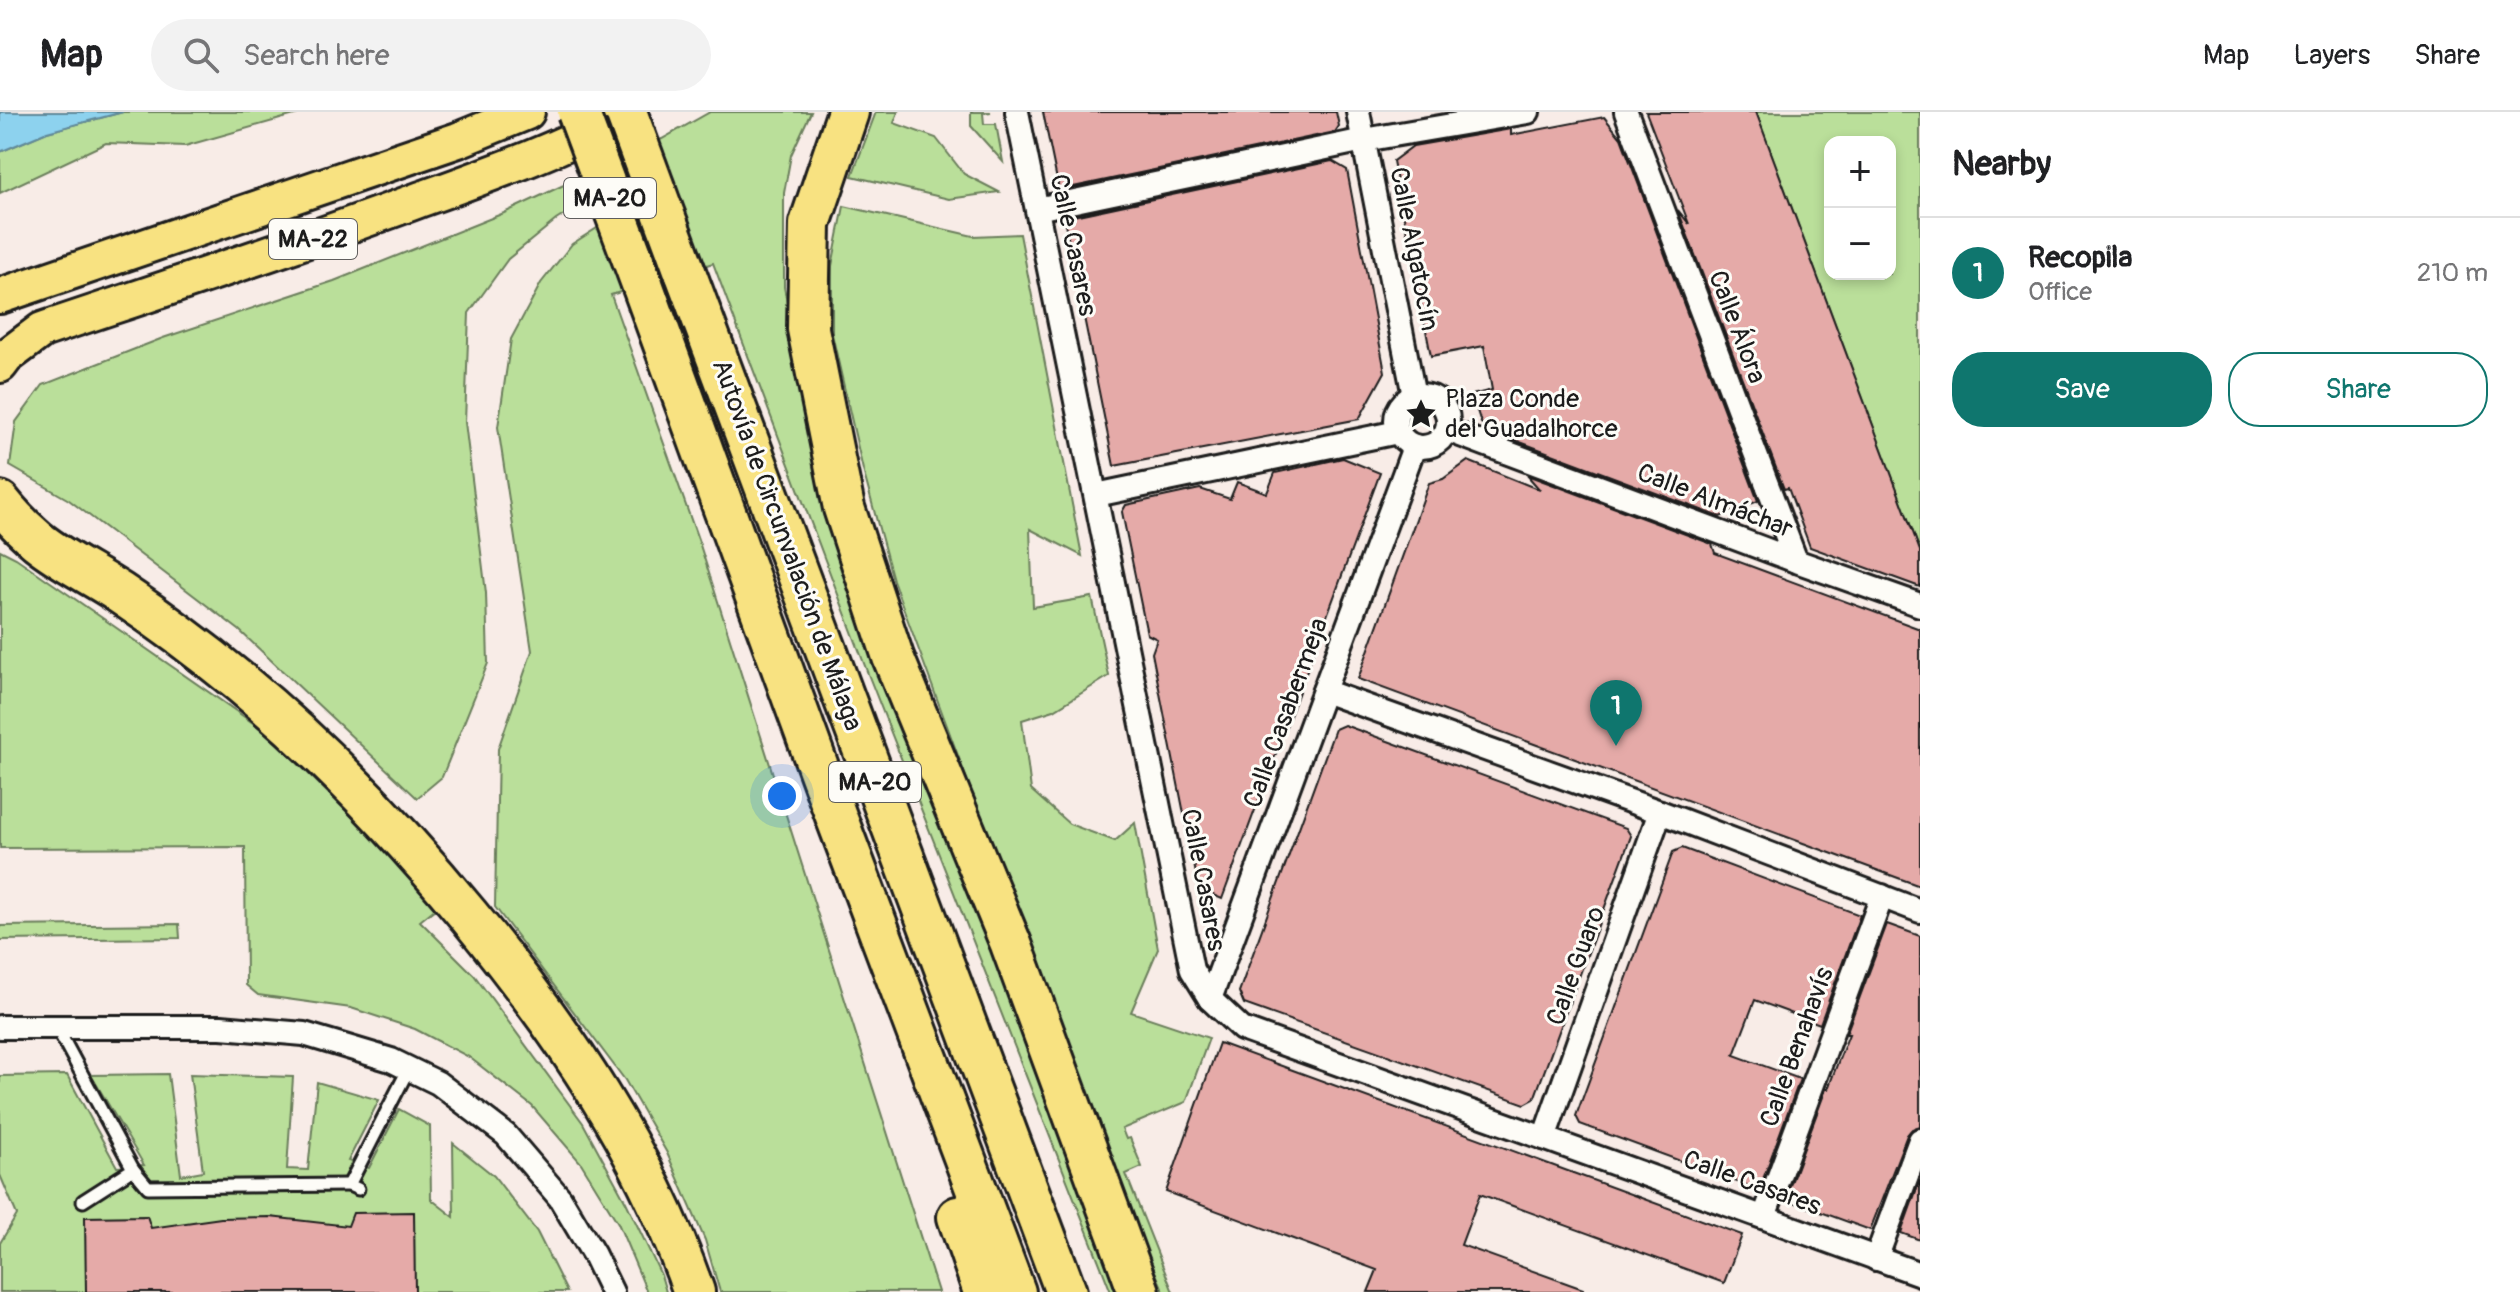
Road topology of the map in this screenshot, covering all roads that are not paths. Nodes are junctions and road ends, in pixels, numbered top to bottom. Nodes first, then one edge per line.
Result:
1 (527, 112) edge
2 (578, 112) edge
3 (627, 112) edge
4 (848, 112) edge
5 (1017, 112) edge
6 (1358, 112) edge
7 (1528, 112) edge
8 (1626, 112) edge
9 (1364, 140) junction
10 (1037, 209) junction
11 (0, 296) edge
12 (0, 365) edge
13 (1414, 396) junction
14 (1447, 430) junction
15 (1406, 440) junction
16 (1096, 495) junction
17 (0, 502) edge
18 (0, 526) edge
19 (38, 541) junction
20 (1796, 561) junction
21 (1920, 605) edge
22 (1324, 691) junction
23 (1660, 812) junction
24 (1882, 896) junction
25 (1920, 911) edge
26 (881, 937) junction
27 (1210, 999) junction
28 (0, 1027) edge
29 (57, 1027) junction
30 (409, 1068) junction
31 (996, 1106) junction
32 (1544, 1138) junction
33 (1920, 1140) edge
34 (133, 1169) junction
35 (83, 1201) dead end
36 (1764, 1217) junction
37 (1876, 1259) junction
38 (1920, 1274) edge
39 (1138, 1287) edge
40 (612, 1292) edge
41 (694, 1292) edge
42 (984, 1292) edge
43 (1015, 1292) edge
44 (1066, 1292) edge
45 (1088, 1292) edge

1 - 11 main road, MA-22
2 - 26 highway, Autovía de Circunvalación de Málaga / MA-20, bridge
3 - 12 main road, MA-22
3 - 31 highway, Autovía de Circunvalación de Málaga / MA-20, bridge
4 - 39 highway
5 - 10 street, Calle Casares
6 - 9 street, Calle Algatocín
7 - 9 street
8 - 20 street, Calle Álora
9 - 10 street
9 - 13 street, Calle Algatocín
10 - 16 street, Calle Casares
13 - 14 street
13 - 15 street
14 - 15 street
14 - 20 street, Calle Almáchar
15 - 16 street
15 - 22 street, Calle Casabermeja
16 - 27 street, Calle Casares
17 - 19 highway
18 - 19 highway
19 - 41 highway
20 - 21 street, Calle Almáchar
22 - 23 street
22 - 27 street, Calle Casabermeja
23 - 24 street
23 - 32 street, Calle Guaro
24 - 25 street
24 - 36 street, Calle Benahavís
26 - 42 highway
26 - 43 highway, Autovía de Circunvalación de Málaga / MA-20
27 - 32 street, Calle Casares
28 - 29 street
29 - 30 street
29 - 34 lane
30 - 34 lane
30 - 40 street
31 - 44 highway, Autovía de Circunvalación de Málaga / MA-20
31 - 45 highway
32 - 36 street, Calle Casares
33 - 37 street
34 - 35 lane
36 - 37 street, Calle Casares
37 - 38 street, Calle Casares

